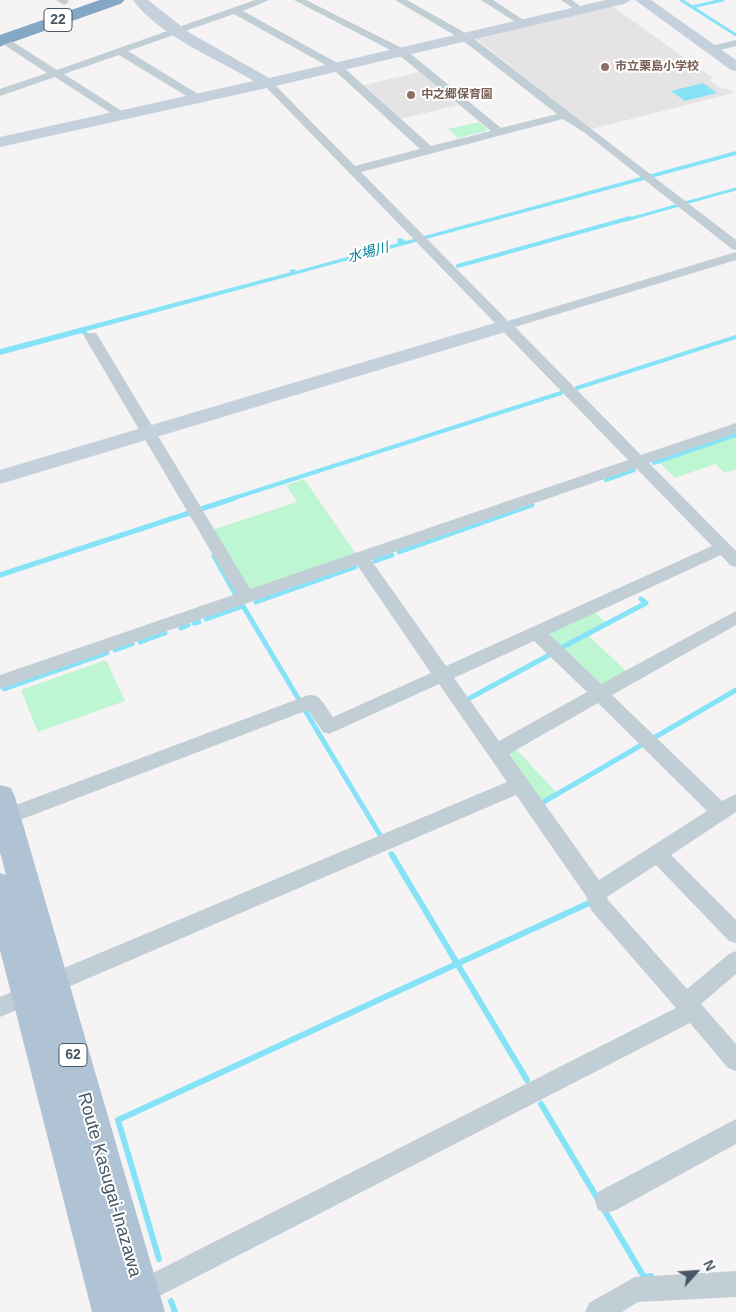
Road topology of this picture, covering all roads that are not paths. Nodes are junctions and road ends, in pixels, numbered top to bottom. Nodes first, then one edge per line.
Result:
1 (82, 0) edge
2 (109, 0) edge
3 (116, 0) edge
4 (140, 0) edge
5 (264, 0) edge
6 (299, 0) edge
7 (400, 0) edge
8 (486, 0) edge
9 (566, 0) edge
10 (624, 0) edge
11 (642, 0) edge
12 (65, 1) edge
13 (46, 8) dead end
14 (234, 10) junction
15 (580, 10) junction
16 (523, 24) junction
17 (176, 30) junction
18 (1, 36) edge
19 (465, 37) junction
20 (736, 43) edge
21 (711, 49) junction
22 (120, 50) junction
23 (402, 52) junction
24 (736, 66) edge
25 (337, 67) junction
26 (57, 73) junction
27 (267, 83) junction
28 (0, 93) edge
29 (198, 98) junction
30 (122, 115) junction
31 (564, 115) junction
32 (498, 131) junction
33 (0, 142) edge
34 (428, 150) junction
35 (354, 170) junction
36 (736, 246) edge
37 (736, 256) edge
38 (505, 326) junction
39 (91, 336) dead end
40 (736, 428) edge
41 (149, 432) junction
42 (639, 462) junction
43 (0, 476) edge
44 (722, 548) junction
45 (361, 559) junction
46 (736, 561) edge
47 (247, 598) junction
48 (736, 618) edge
49 (537, 633) junction
50 (443, 675) junction
51 (0, 682) edge
52 (600, 695) junction
53 (496, 752) junction
54 (519, 785) junction
55 (3, 807) edge
56 (729, 807) edge
57 (657, 853) junction
58 (0, 887) edge
59 (596, 893) junction
60 (736, 934) edge
61 (736, 961) edge
62 (27, 995) edge
63 (688, 1008) junction
64 (736, 1060) edge
65 (736, 1132) edge
66 (607, 1201) dead end
67 (736, 1284) edge
68 (133, 1306) edge
69 (598, 1312) edge

1 - 18 highway
2 - 18 highway
3 - 18 highway, 22
4 - 17 street
5 - 14 street
6 - 23 street
7 - 19 street
8 - 16 street
9 - 15 street
10 - 15 street
11 - 21 street
12 - 13 highway, 22
14 - 17 street
14 - 25 street
15 - 16 street
16 - 19 street
17 - 22 street
17 - 27 street
18 - 26 street
19 - 23 street
19 - 31 street
20 - 21 street
21 - 24 street
22 - 26 street
22 - 29 street
23 - 25 street
23 - 32 street
25 - 27 street
25 - 34 street
26 - 28 street
26 - 30 street
27 - 29 street
27 - 35 street
29 - 30 street
30 - 33 street
31 - 32 street
31 - 36 street
32 - 34 street
34 - 35 street
35 - 38 street
37 - 38 street
38 - 41 street
38 - 42 street
39 - 41 street
40 - 42 street
41 - 43 street
41 - 47 street
42 - 44 street
42 - 45 street
44 - 46 street
44 - 49 street
45 - 47 street
45 - 50 street
47 - 51 street
48 - 52 street
49 - 50 street
49 - 52 street
50 - 53 street
50 - 55 street
52 - 53 street
52 - 56 street
53 - 54 street
54 - 59 street
54 - 62 street
55 - 62 main road, Route Kasugai-Inazawa / 62
56 - 57 street
57 - 59 street
57 - 60 street
58 - 62 main road, Route Kasugai-Inazawa / 62
59 - 63 street
61 - 63 street
62 - 68 main road, Route Kasugai-Inazawa / 62
63 - 64 street
63 - 68 street
65 - 66 street
67 - 69 street

